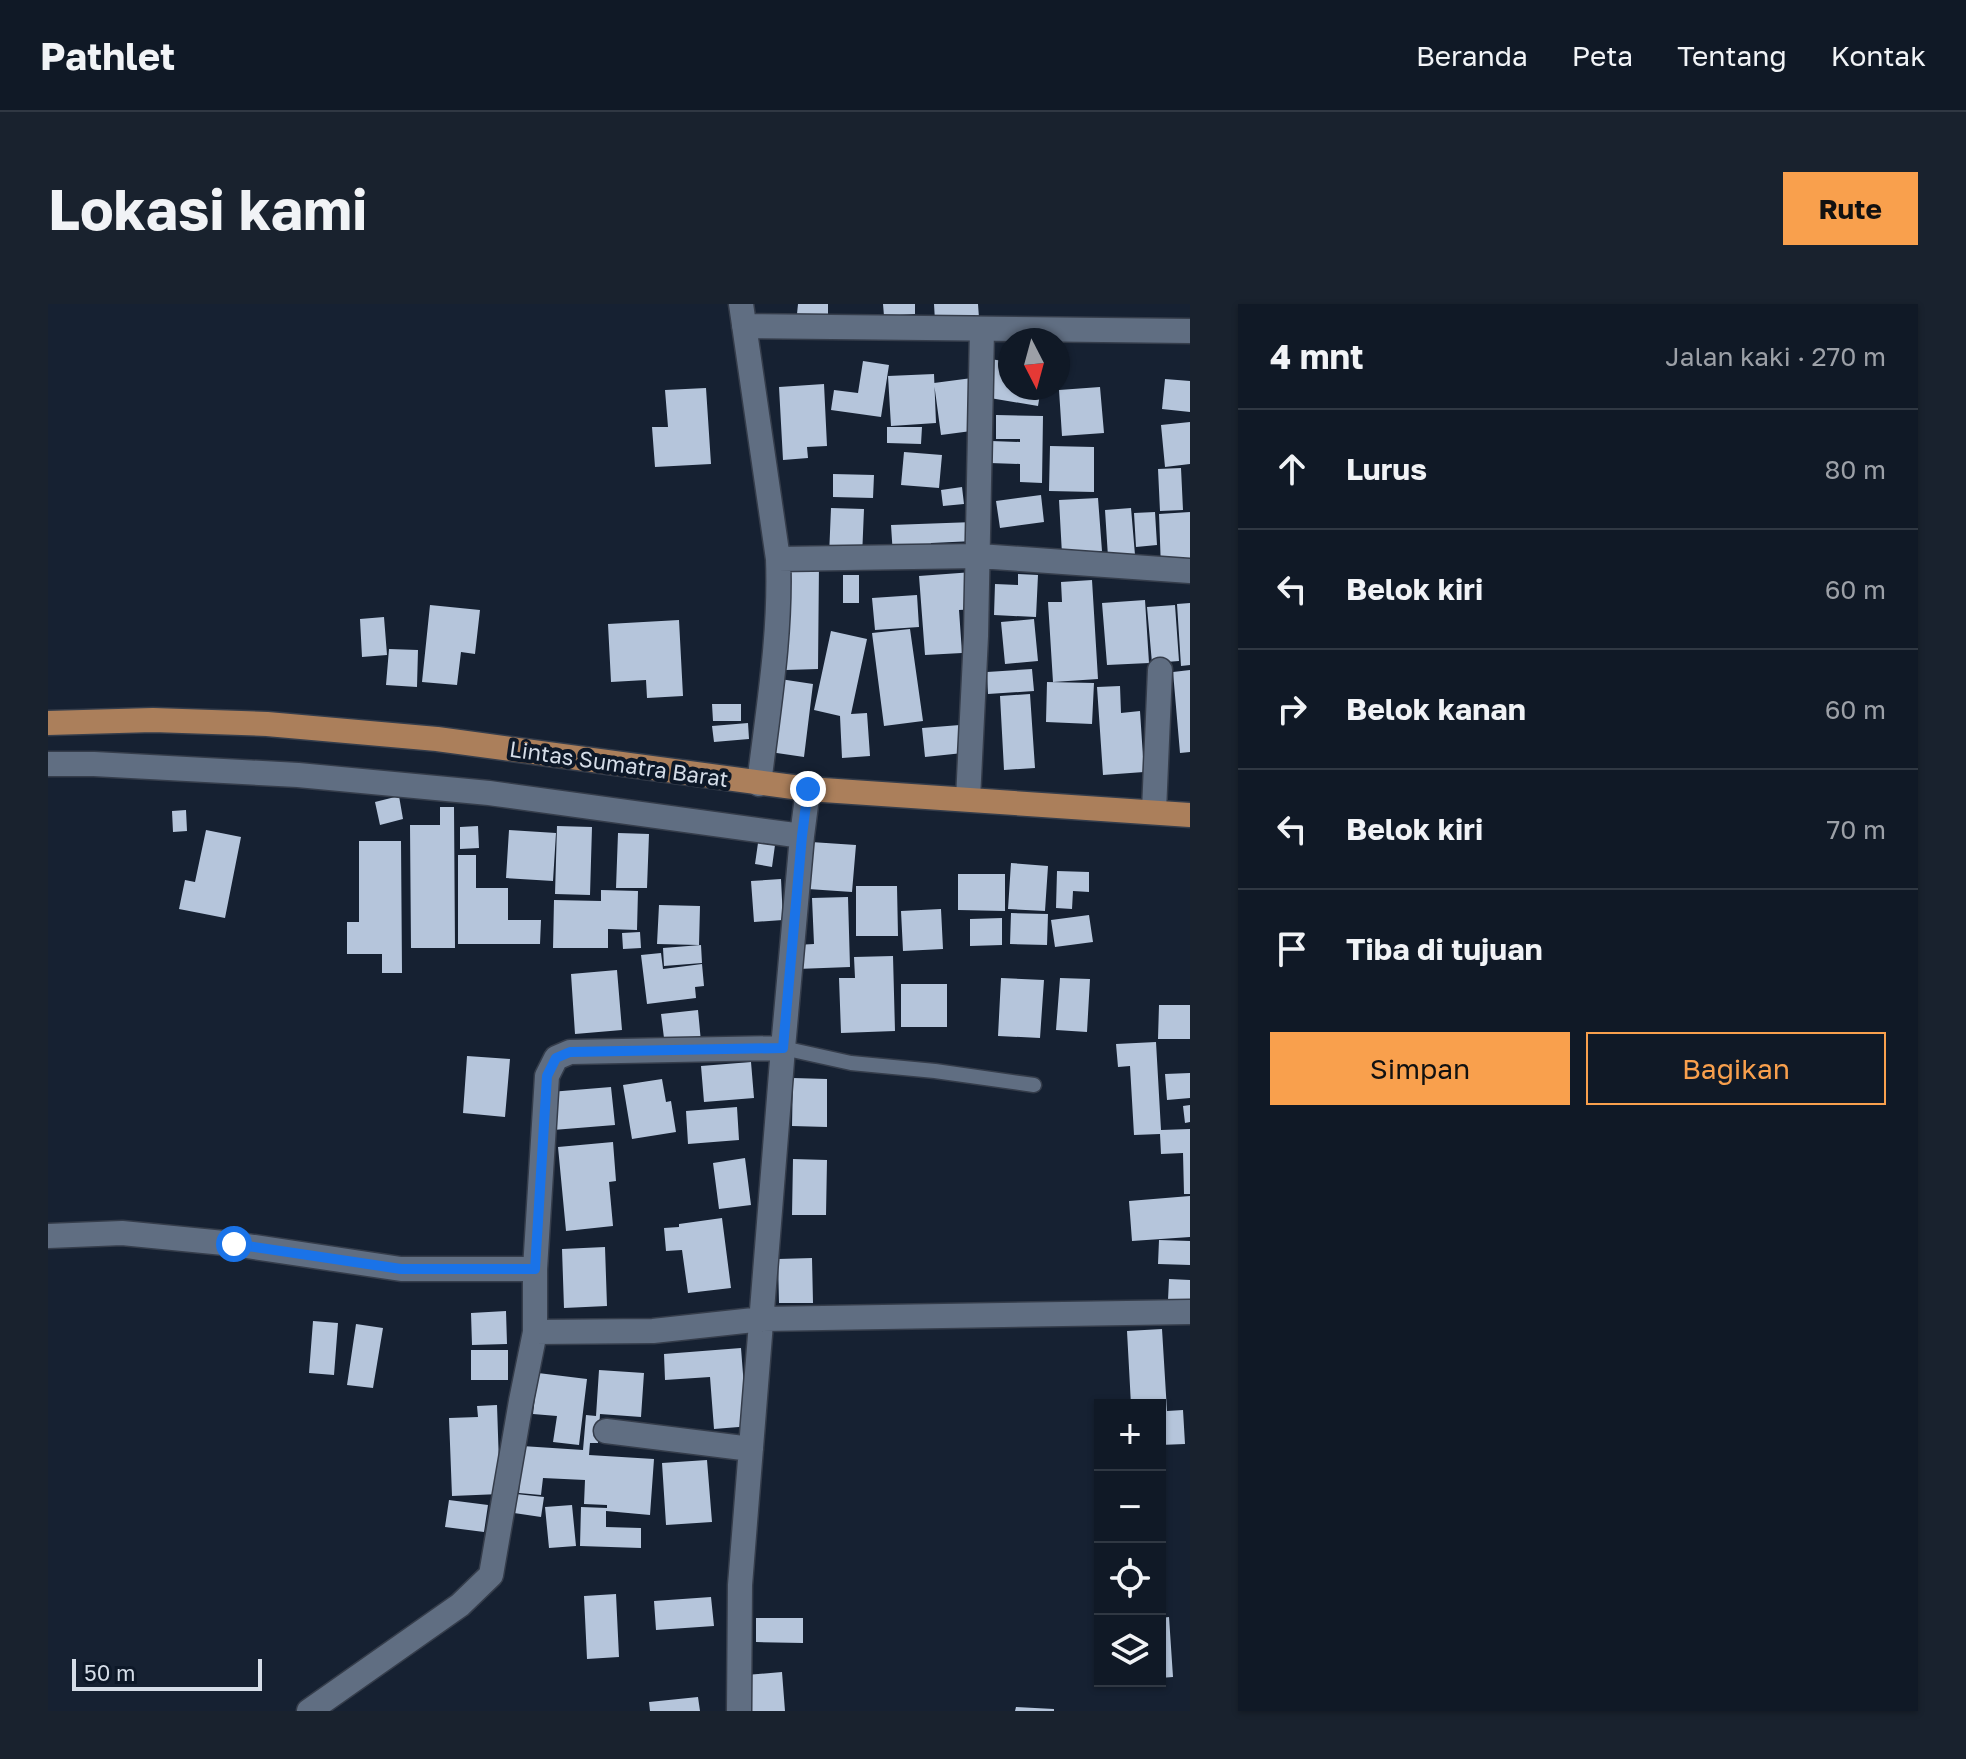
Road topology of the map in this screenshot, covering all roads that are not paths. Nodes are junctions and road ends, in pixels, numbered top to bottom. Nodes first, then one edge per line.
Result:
1 (742, 315) edge
2 (982, 329) junction
3 (1190, 331) edge
4 (979, 556) junction
5 (778, 559) junction
6 (1190, 571) edge
7 (1160, 670) dead end
8 (48, 723) edge
9 (48, 764) edge
10 (759, 784) junction
11 (808, 789) junction
12 (968, 799) junction
13 (1154, 811) junction
14 (1190, 815) edge
15 (802, 836) junction
16 (783, 1048) junction
17 (1034, 1085) dead end
18 (48, 1236) edge
19 (535, 1269) junction
20 (1190, 1312) edge
21 (763, 1319) junction
22 (535, 1332) junction
23 (606, 1431) dead end
24 (751, 1449) junction
25 (309, 1711) edge
26 (739, 1711) edge

1 - 2 street
1 - 5 street
2 - 3 street
2 - 4 street
4 - 5 street
4 - 6 street
4 - 12 street
5 - 10 street
7 - 13 street
8 - 10 highway, Lintas Sumatra Barat
9 - 15 street
10 - 11 highway, Lintas Sumatra Barat
11 - 12 highway, Lintas Sumatra Barat
11 - 15 street
12 - 13 highway, Lintas Sumatra Barat
13 - 14 highway, Lintas Sumatra Barat
15 - 16 street
16 - 17 lane
16 - 19 street
16 - 21 street
18 - 19 street
19 - 22 street
20 - 21 street
21 - 22 street
21 - 24 street
22 - 25 street
23 - 24 street
24 - 26 street

